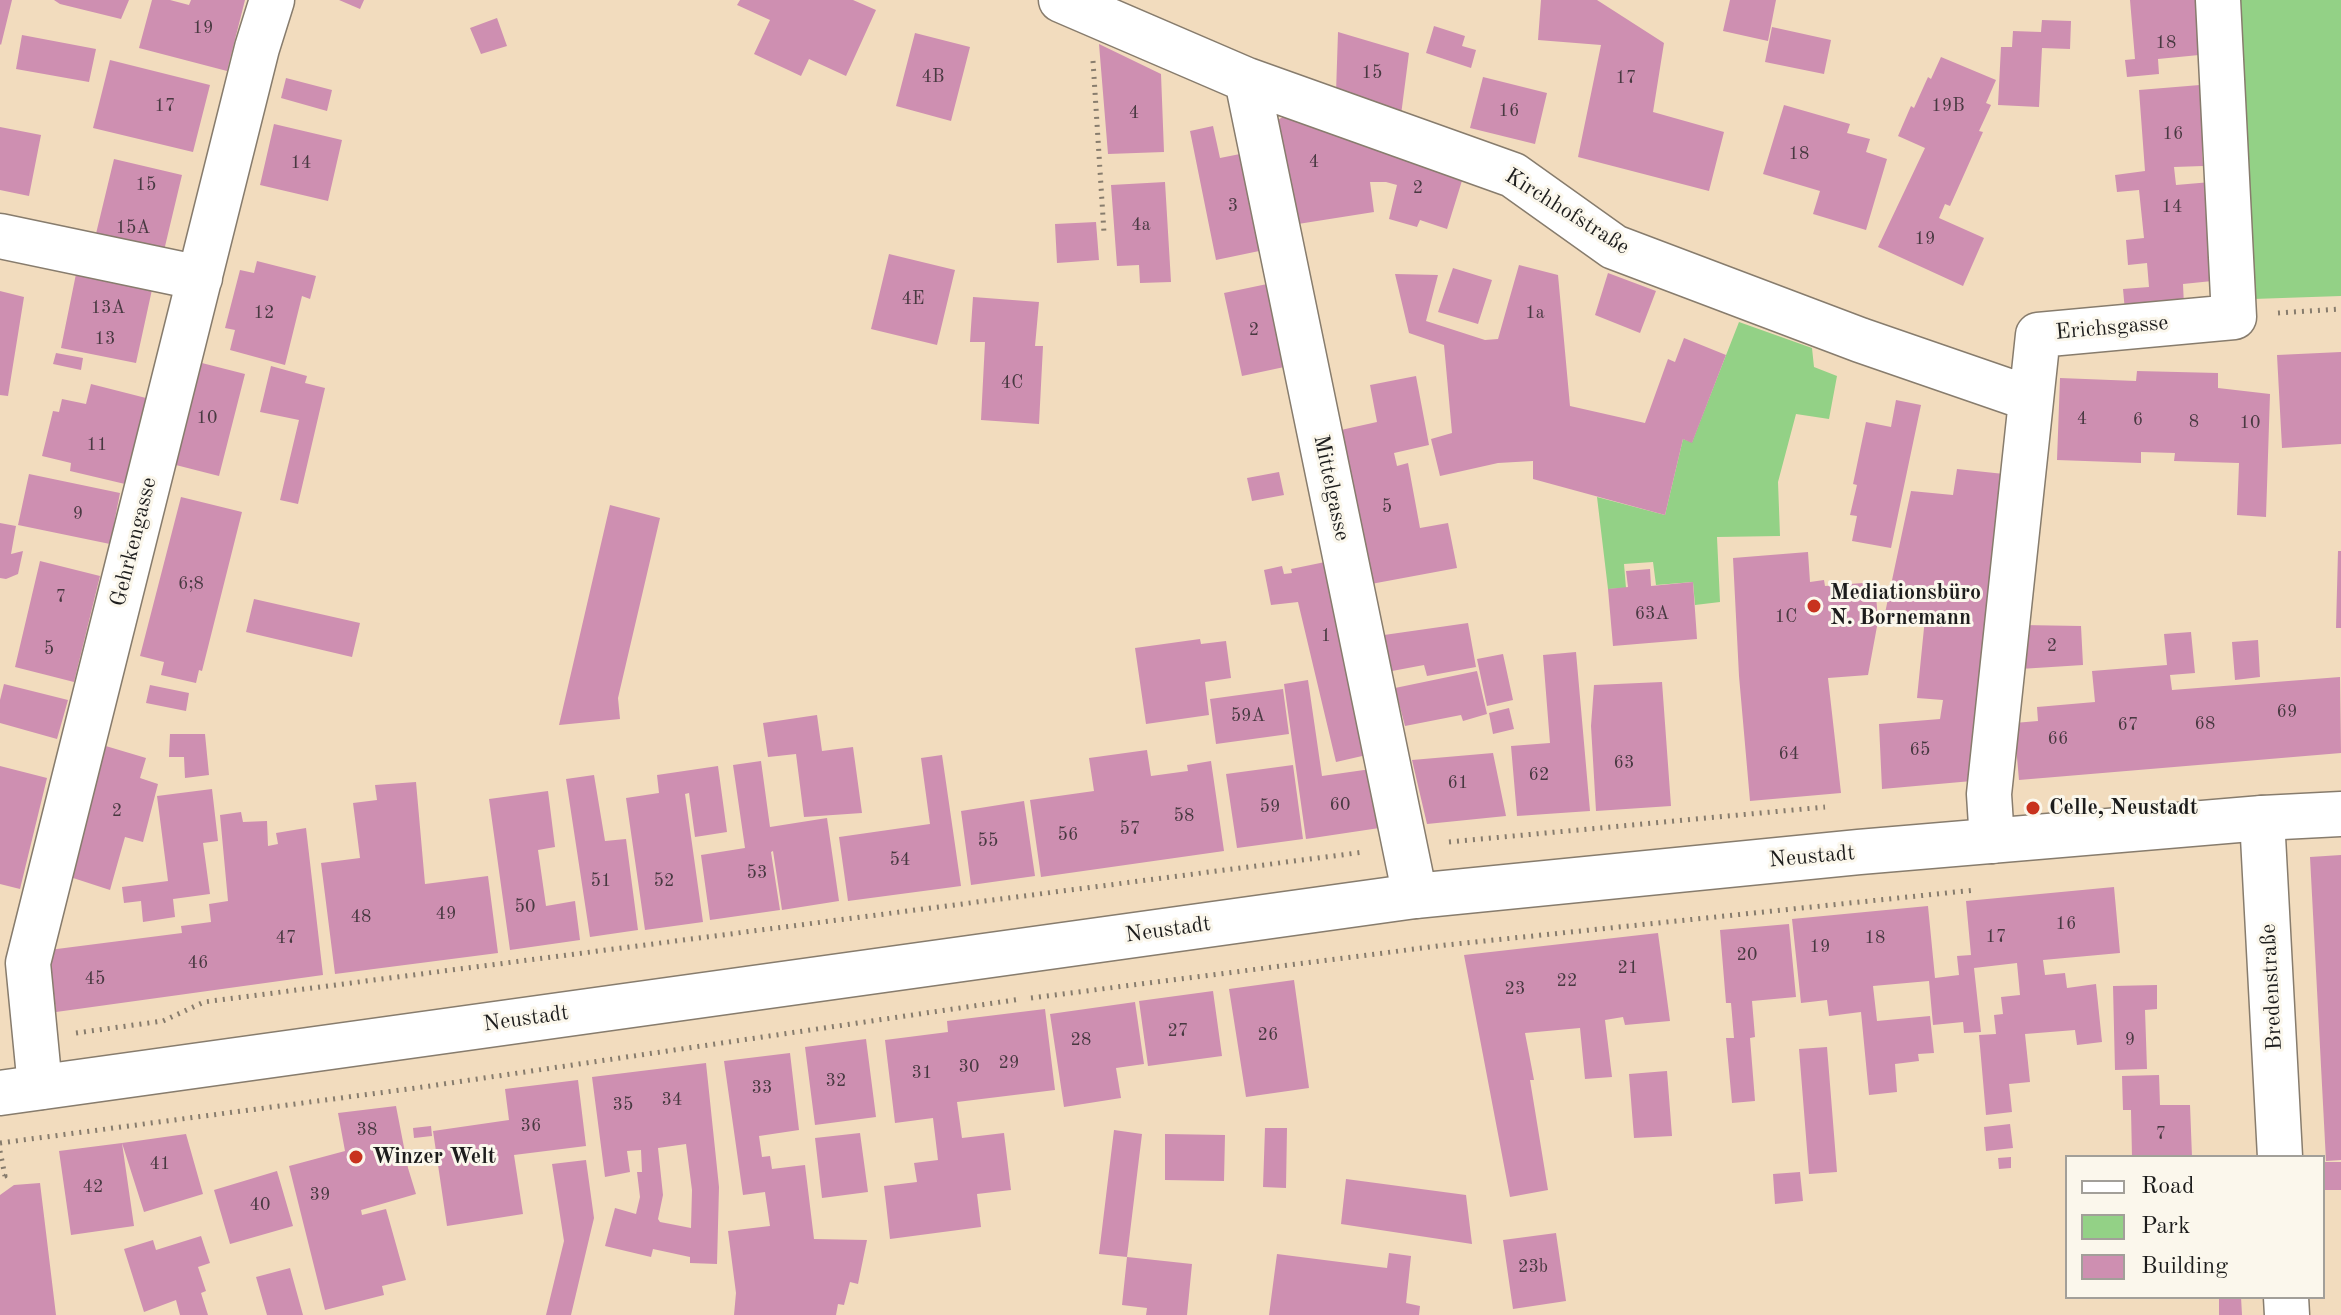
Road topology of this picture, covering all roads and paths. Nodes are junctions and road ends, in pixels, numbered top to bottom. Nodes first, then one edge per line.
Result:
1 (272, 0) edge
2 (2218, 0) edge
3 (1075, 6) edge
4 (1247, 80) junction
5 (1104, 233) dead end
6 (0, 236) edge
7 (200, 278) junction
8 (2341, 309) edge
9 (2234, 317) junction
10 (2031, 399) junction
11 (2341, 814) edge
12 (2262, 818) junction
13 (1992, 841) junction
14 (1986, 889) dead end
15 (1415, 896) junction
16 (20, 1090) edge
17 (0, 1143) edge
18 (0, 1151) edge
19 (2280, 1155) edge
20 (0, 1177) edge

1 - 7 street, Gehrkengasse
2 - 9 street
3 - 4 street, Kirchhofstraße
3 - 5 path
4 - 10 street, Kirchhofstraße
4 - 15 street, Mittelgasse
6 - 7 street
7 - 16 street, Gehrkengasse
8 - 9 path
9 - 10 street, Erichsgasse
10 - 13 street, Erichsgasse
11 - 12 street, Neustadt
12 - 13 street, Neustadt
12 - 19 street, Bredenstraße
13 - 15 street, Neustadt
14 - 17 path
15 - 16 street, Neustadt
18 - 20 path

